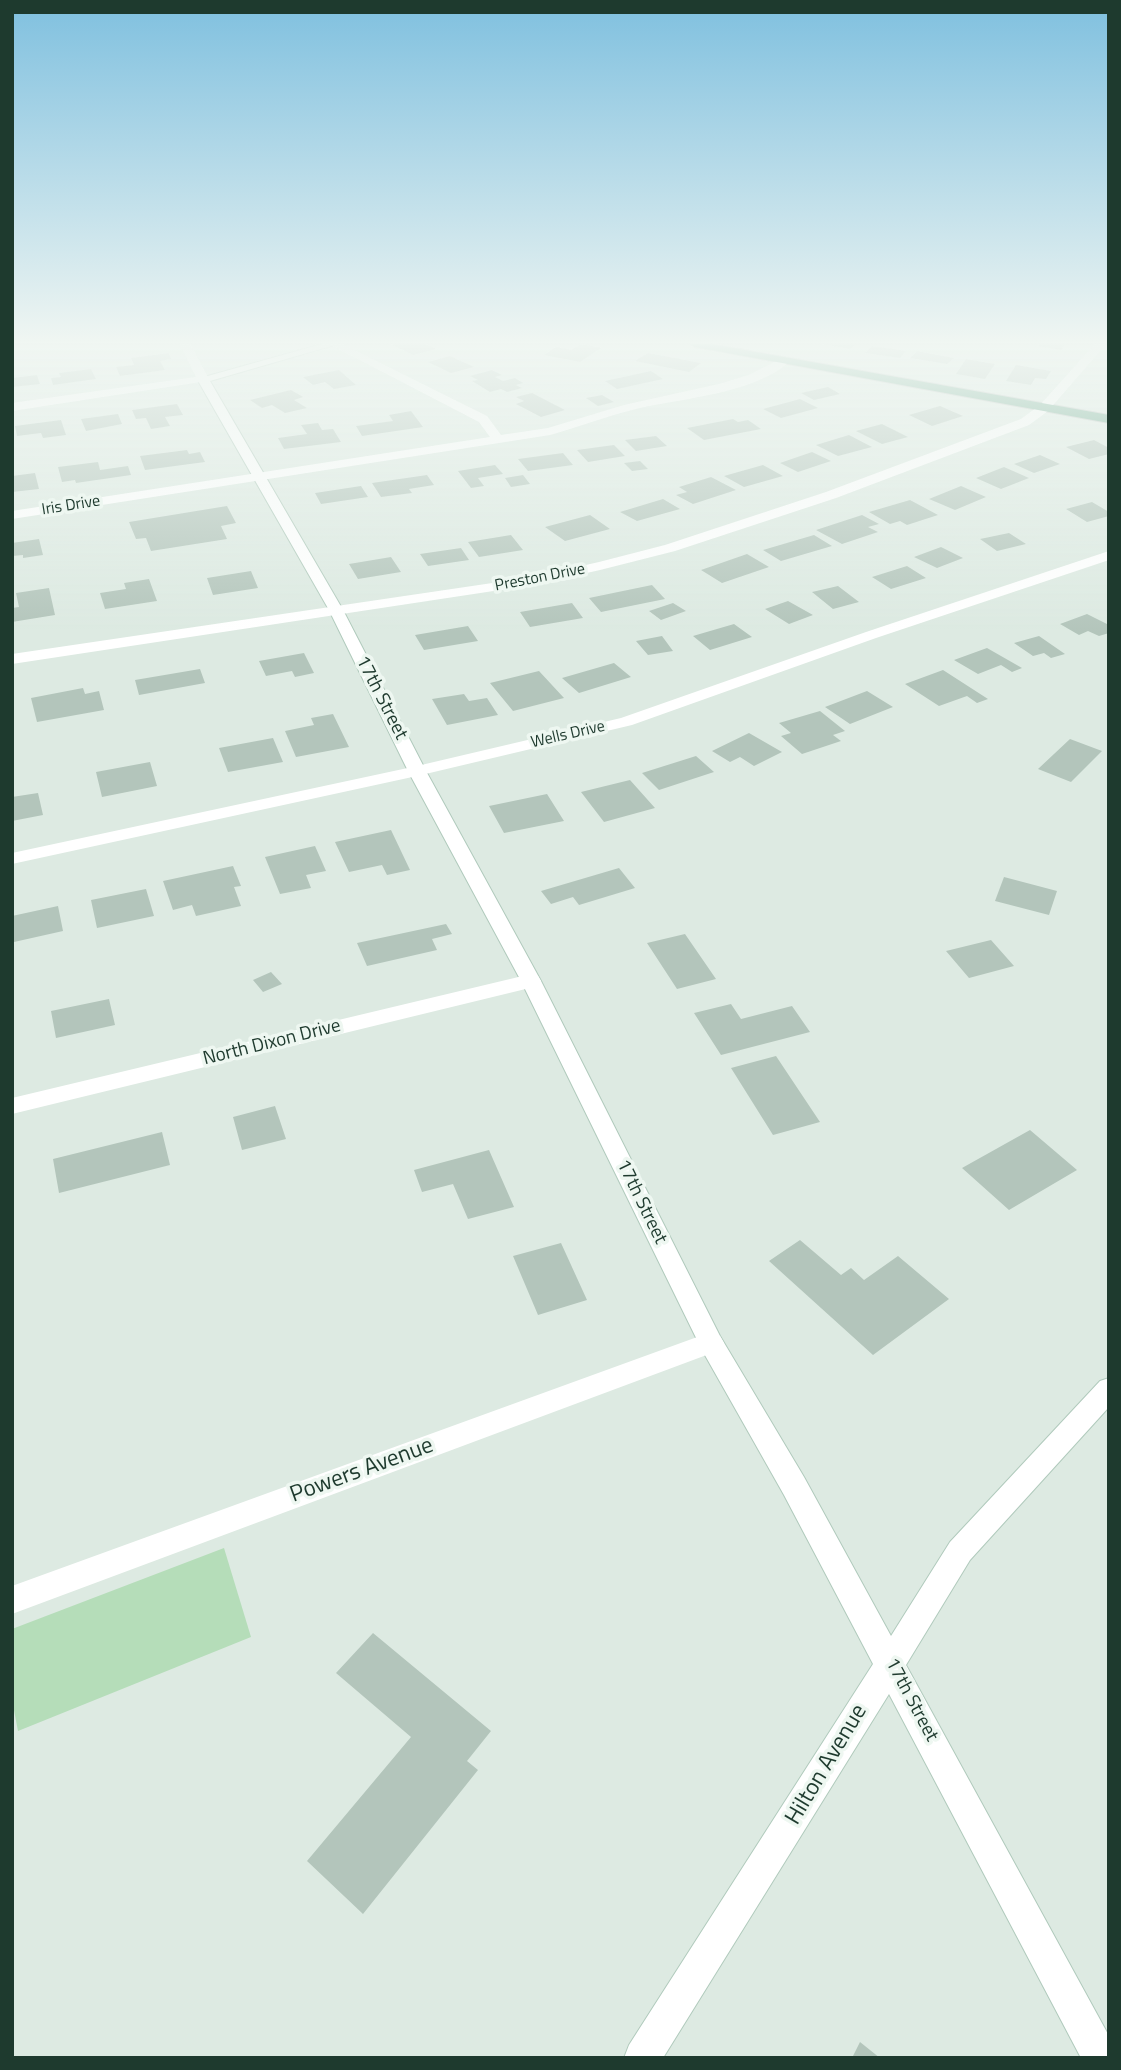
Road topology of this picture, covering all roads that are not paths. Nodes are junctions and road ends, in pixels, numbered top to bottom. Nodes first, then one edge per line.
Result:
1 (238, 441) edge
2 (481, 441) edge
3 (977, 441) edge
4 (258, 477) junction
5 (12, 515) edge
6 (1109, 555) edge
7 (336, 610) junction
8 (12, 659) edge
9 (418, 771) junction
10 (12, 859) edge
11 (531, 981) junction
12 (12, 1106) edge
13 (711, 1343) junction
14 (1109, 1389) edge
15 (12, 1600) edge
16 (889, 1661) junction
17 (642, 2058) edge
18 (1101, 2058) edge

1 - 4 street, 17th Street
2 - 4 street, Iris Drive
3 - 7 street, Preston Drive
4 - 5 street, Iris Drive
4 - 7 street, 17th Street
6 - 9 street, Wells Drive
7 - 8 street, Preston Drive
7 - 9 street, 17th Street
9 - 10 street, Wells Drive
9 - 11 street, 17th Street
11 - 12 street, North Dixon Drive
11 - 13 street, 17th Street
13 - 15 street, Powers Avenue
13 - 16 street, 17th Street
14 - 16 street, Hilton Avenue
16 - 17 street, Hilton Avenue
16 - 18 street, 17th Street

